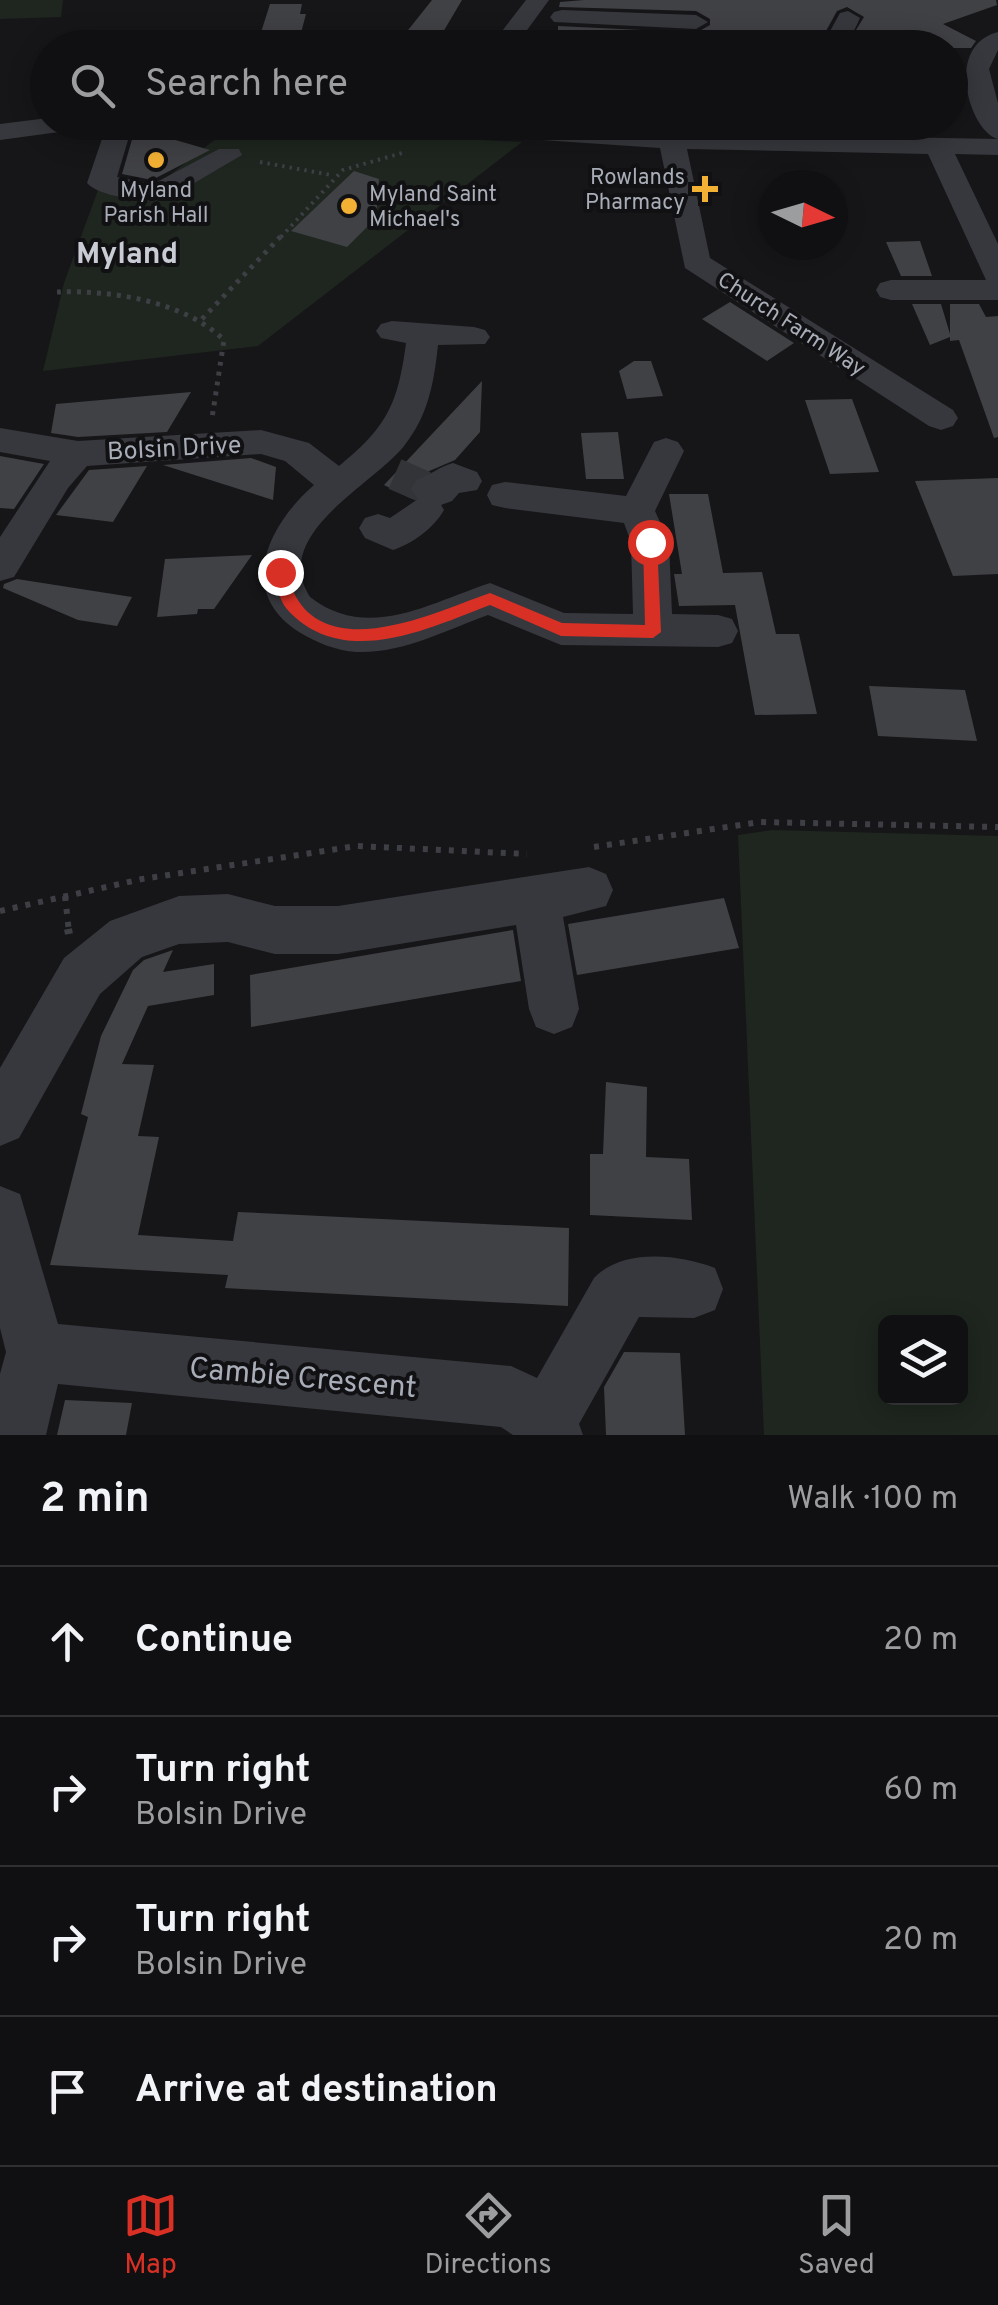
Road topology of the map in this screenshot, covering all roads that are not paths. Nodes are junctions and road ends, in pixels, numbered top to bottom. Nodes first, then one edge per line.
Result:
1 (538, 0) edge
2 (714, 0) edge
3 (562, 17) dead end
4 (848, 18) dead end
5 (696, 22) junction
6 (515, 30) edge
7 (693, 30) edge
8 (842, 30) edge
9 (998, 39) edge
10 (30, 128) edge
11 (998, 131) edge
12 (0, 132) edge
13 (115, 140) edge
14 (667, 140) edge
15 (684, 140) edge
16 (854, 140) edge
17 (672, 141) junction
18 (938, 147) junction
19 (998, 147) edge
20 (228, 155) dead end
21 (998, 276) edge
22 (891, 290) dead end
23 (998, 290) edge
24 (474, 337) dead end
25 (941, 418) dead end
26 (2, 424) edge
27 (666, 452) dead end
28 (78, 454) junction
29 (440, 493) dead end
30 (360, 494) junction
31 (505, 495) dead end
32 (637, 511) junction
33 (0, 566) edge
34 (718, 631) dead end
35 (653, 632) junction
36 (586, 870) road end
37 (533, 876) junction
38 (554, 1009) dead end
39 (0, 1118) edge
40 (0, 1214) edge
41 (694, 1289) dead end
42 (36, 1352) junction
43 (549, 1428) edge
44 (15, 1435) edge

1 - 6 street
2 - 5 street
3 - 5 street
4 - 8 street
5 - 7 street
9 - 11 street
10 - 12 street
13 - 20 street
14 - 17 street
15 - 17 street
16 - 18 street
17 - 25 street, Church Farm Way
18 - 19 street
18 - 21 street
22 - 23 street
24 - 30 street
26 - 28 street
27 - 32 street
28 - 30 street, Bolsin Drive
28 - 33 street, Bolsin Drive
29 - 30 street
30 - 35 street
31 - 32 street
32 - 35 street
34 - 35 street
36 - 37 street
37 - 38 street
37 - 39 street
40 - 42 street
41 - 43 street
42 - 43 street, Cambie Crescent
42 - 44 street

